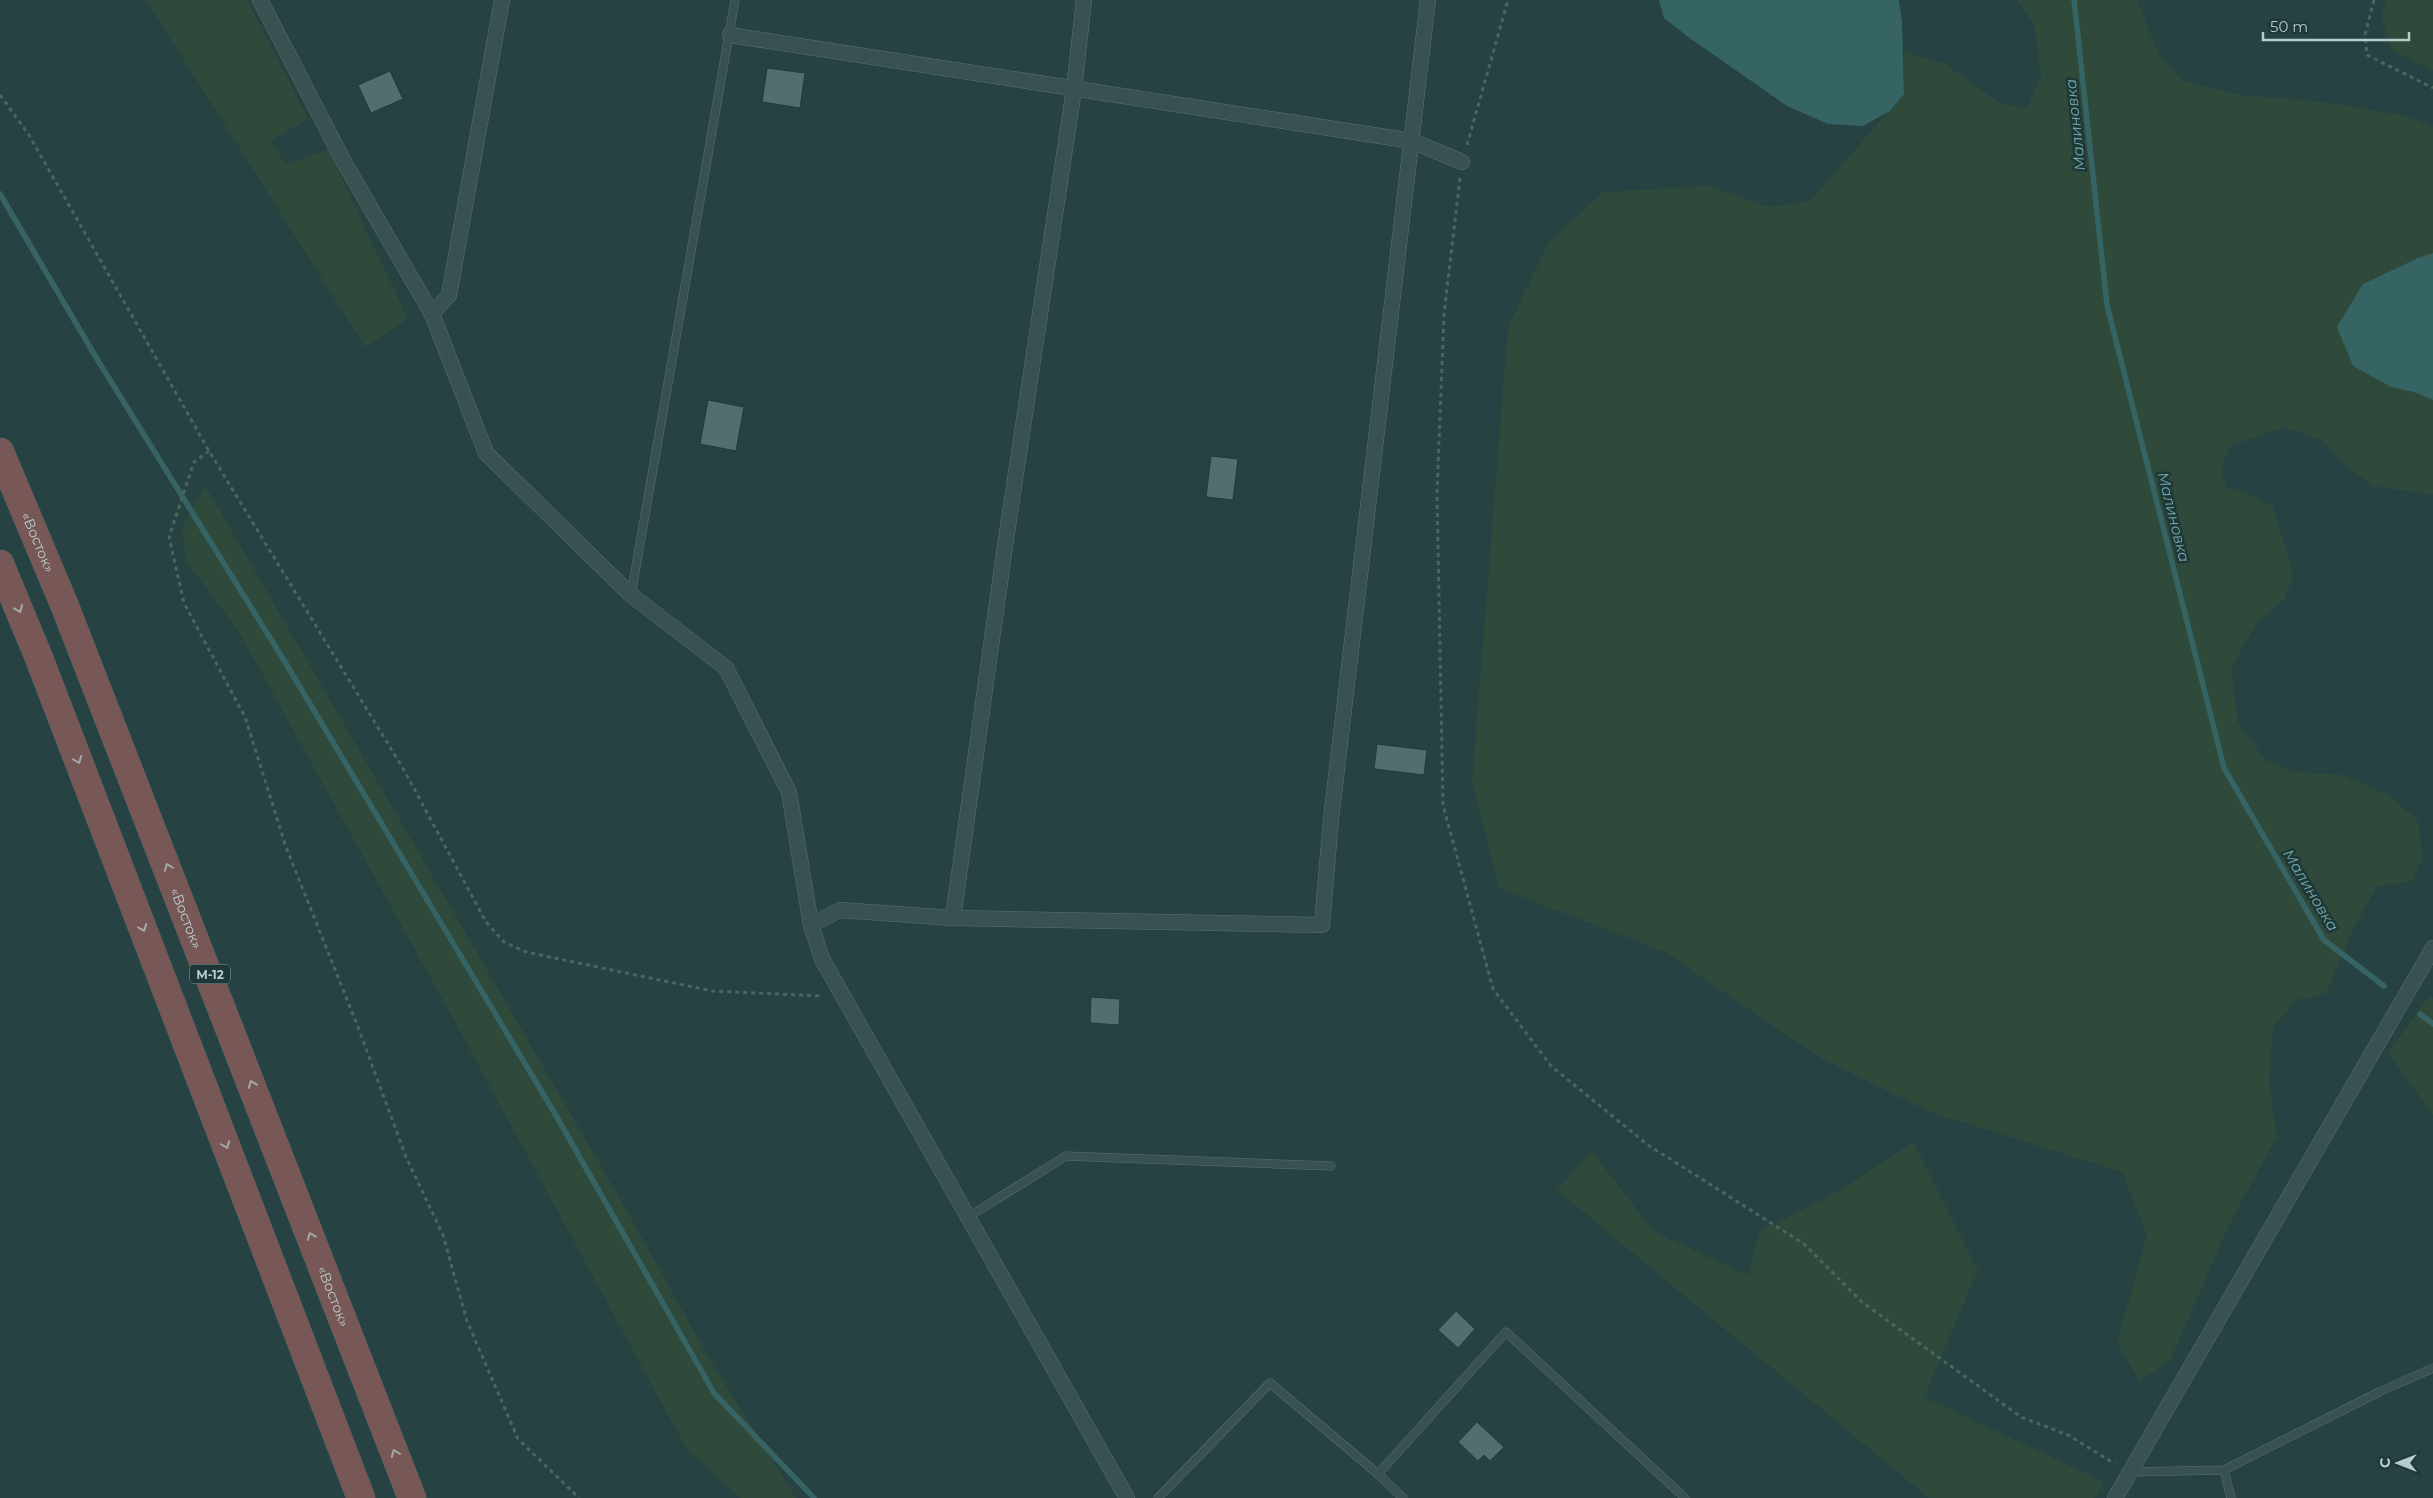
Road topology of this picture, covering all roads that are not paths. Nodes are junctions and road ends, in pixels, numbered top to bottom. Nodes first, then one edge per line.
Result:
1 (260, 0) edge
2 (502, 0) edge
3 (735, 0) edge
4 (1084, 0) edge
5 (1428, 0) edge
6 (730, 35) junction
7 (1074, 89) junction
8 (1412, 141) junction
9 (1462, 162) road end
10 (432, 314) junction
11 (0, 452) edge
12 (0, 564) edge
13 (632, 595) junction
14 (953, 918) junction
15 (811, 925) junction
16 (2433, 948) edge
17 (1331, 1166) dead end
18 (968, 1217) junction
19 (2433, 1368) edge
20 (2224, 1470) junction
21 (2128, 1472) junction
22 (1378, 1474) junction
23 (360, 1498) edge
24 (412, 1498) edge
25 (1127, 1498) edge
26 (1158, 1498) edge
27 (1403, 1498) edge
28 (1685, 1498) edge
29 (2115, 1498) edge
30 (2231, 1498) edge

1 - 10 street
2 - 10 street
3 - 6 lane
4 - 7 street
5 - 8 street
6 - 7 street
6 - 13 lane
7 - 8 street
7 - 14 street
8 - 9 street
8 - 14 street
10 - 13 street
24 -> 11 highway, «Восток» / М-12
12 -> 23 highway
13 - 15 street
14 - 15 street
15 - 18 street
16 - 21 street
17 - 18 lane
18 - 25 street
19 - 20 lane
20 - 21 lane
20 - 30 lane
21 - 29 street
22 - 26 lane
22 - 27 lane
22 - 28 lane

